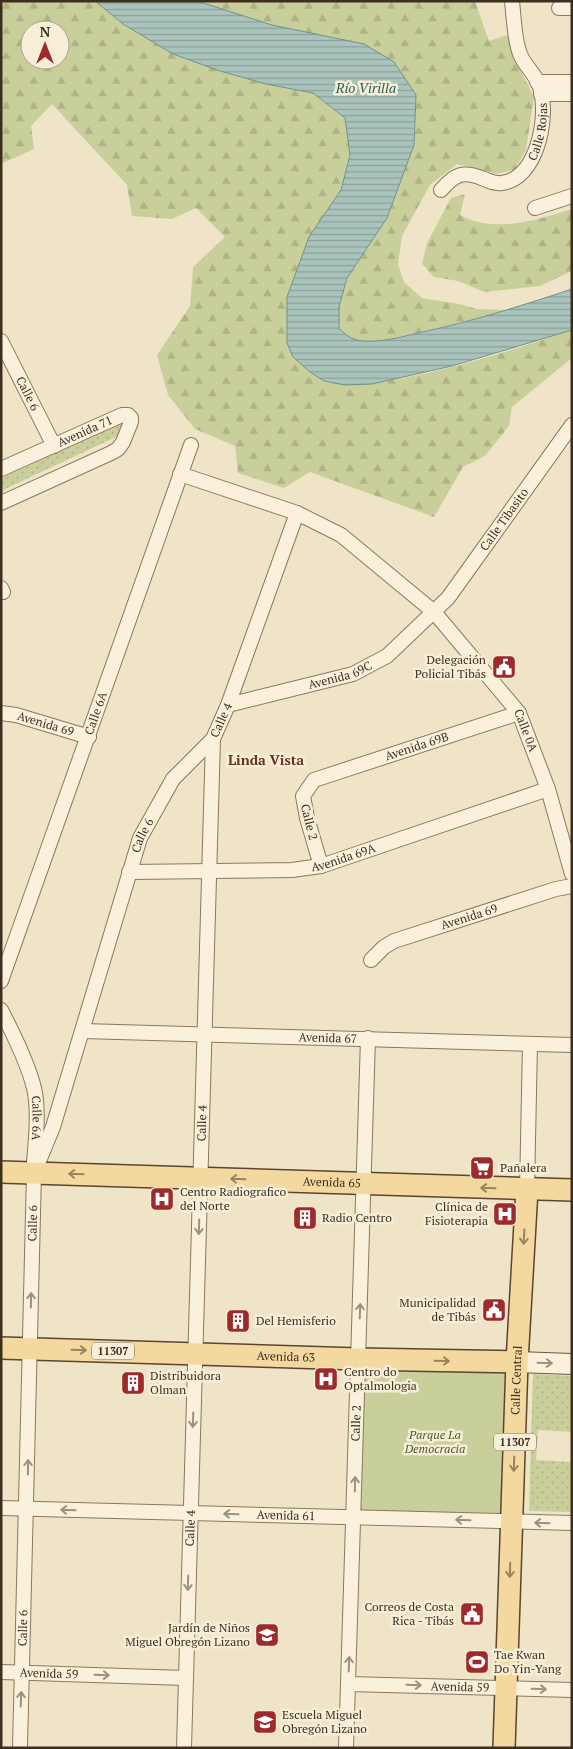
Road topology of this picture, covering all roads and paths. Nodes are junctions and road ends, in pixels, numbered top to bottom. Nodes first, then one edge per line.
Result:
1 (512, 1) edge
2 (572, 82) edge
3 (539, 88) junction
4 (572, 94) edge
5 (441, 190) dead end
6 (572, 196) edge
7 (535, 208) dead end
8 (1, 341) edge
9 (572, 425) edge
10 (54, 446) junction
11 (191, 446) dead end
12 (1, 469) edge
13 (180, 474) junction
14 (1, 503) edge
15 (297, 513) junction
16 (434, 612) junction
17 (228, 705) junction
18 (1, 713) edge
19 (519, 713) junction
20 (89, 737) junction
21 (213, 739) junction
22 (314, 780) joint
23 (548, 789) junction
24 (321, 866) junction
25 (209, 870) junction
26 (129, 872) junction
27 (572, 874) edge
28 (572, 886) edge
29 (371, 960) dead end
30 (1, 981) edge
31 (1, 1010) edge
32 (83, 1031) junction
33 (204, 1034) junction
34 (368, 1038) junction
35 (530, 1044) junction
36 (572, 1045) edge
37 (36, 1126) junction
38 (53, 1127) junction
39 (1, 1172) edge
40 (34, 1173) junction
41 (200, 1178) junction
42 (365, 1184) junction
43 (527, 1189) junction
44 (572, 1190) edge
45 (1, 1348) edge
46 (30, 1349) junction
47 (195, 1354) junction
48 (358, 1359) junction
49 (518, 1362) junction
50 (572, 1364) edge
51 (1, 1508) edge
52 (27, 1508) junction
53 (190, 1513) junction
54 (354, 1517) junction
55 (512, 1522) junction
56 (572, 1523) edge
57 (1, 1672) edge
58 (22, 1672) junction
59 (186, 1678) junction
60 (348, 1684) junction
61 (506, 1688) junction
62 (572, 1690) edge
63 (20, 1748) edge
64 (184, 1748) edge
65 (346, 1748) edge
66 (504, 1748) edge

1 - 3 street, Calle Rojas
2 - 3 street
3 - 4 street
3 - 5 street, Calle Rojas
6 - 7 street
8 - 10 street, Calle 6
9 - 16 street, Calle Tibasito
10 - 12 street, Avenida 71
10 - 14 street, Avenida 71
11 - 13 street, Calle 6A
13 - 15 street
13 - 20 street, Calle 6A
15 - 16 street
15 - 17 street, Calle 4
16 - 17 street, Avenida 69C
16 - 19 street, Calle 0A
17 - 21 street, Calle 4
18 - 20 street, Avenida 69
19 - 22 street, Avenida 69B
19 - 23 street, Calle 0A
20 - 30 street, Calle 6A
21 - 25 street, Calle 4
21 - 26 street, Calle 6
22 - 24 street, Calle 2
23 - 24 street, Avenida 69A
23 - 27 street, Calle 0A
24 - 25 street, Avenida 69A
25 - 26 street, Avenida 69A
25 - 33 street, Calle 4
26 - 32 street, Calle 6
28 - 29 street, Avenida 69
31 - 37 street, Calle 6A
32 - 33 street, Avenida 67
32 - 38 street, Calle 6
33 - 34 street, Avenida 67
33 - 41 street, Calle 4
34 - 35 street, Avenida 67
34 - 42 street, Calle 2
35 - 36 street, Avenida 67
35 - 43 street, Calle Central
37 - 38 street
37 - 40 street, Calle 6A
38 - 40 street, Calle 6
39 - 40 main road, Avenida 65
41 -> 40 main road, Avenida 65
46 -> 40 street, Calle 6
42 -> 41 main road, Avenida 65
41 -> 47 street, Calle 4
43 -> 42 main road, Avenida 65
48 -> 42 street, Calle 2
43 - 44 main road, Avenida 65
43 -> 49 main road, Calle Central
45 - 46 main road, Avenida 63 / 11307
46 -> 47 main road, Avenida 63 / 11307
52 -> 46 street, Calle 6
47 - 48 main road, Avenida 63 / 11307
47 -> 53 street, Calle 4
48 -> 49 main road, Avenida 63 / 11307
54 -> 48 street, Calle 2
49 -> 50 main road, Avenida 63
49 -> 55 main road, Calle Central / 11307
51 - 52 street, Avenida 61
53 -> 52 street, Avenida 61
52 - 58 street, Calle 6
54 -> 53 street, Avenida 61
53 -> 59 street, Calle 4
55 -> 54 street, Avenida 61
60 -> 54 street, Calle 2
56 -> 55 street, Avenida 61
55 -> 61 main road, Calle Central / 11307
57 - 58 street, Avenida 59
58 -> 59 street, Avenida 59
63 -> 58 street, Calle 6
59 - 64 street, Calle 4
60 -> 61 street, Avenida 59
60 - 65 street, Calle 2
61 -> 62 street, Avenida 59
61 - 66 main road, Calle Central / 11307

